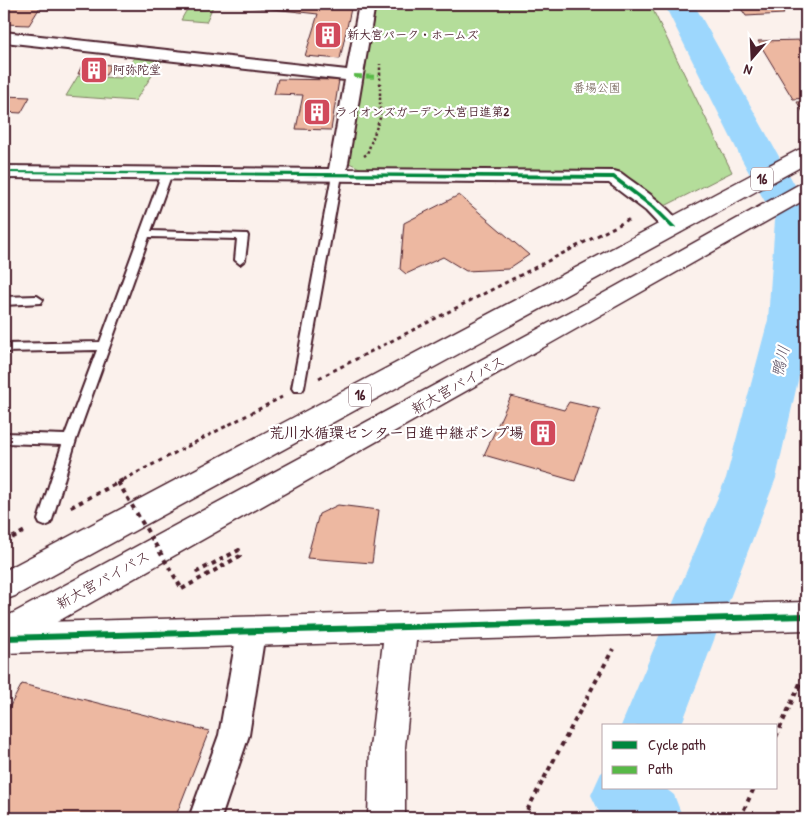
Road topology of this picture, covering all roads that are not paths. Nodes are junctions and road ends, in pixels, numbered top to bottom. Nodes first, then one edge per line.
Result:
1 (367, 4) edge
2 (4, 37) edge
3 (354, 76) junction
4 (806, 155) edge
5 (4, 172) edge
6 (167, 173) junction
7 (337, 175) junction
8 (806, 190) edge
9 (673, 227) junction
10 (145, 234) junction
11 (240, 260) dead end
12 (37, 300) dead end
13 (4, 301) edge
14 (104, 346) junction
15 (4, 348) edge
16 (298, 388) road end
17 (4, 438) edge
18 (70, 440) junction
19 (45, 520) road end
20 (4, 586) edge
21 (806, 616) edge
22 (402, 628) junction
23 (251, 633) junction
24 (4, 637) edge
25 (205, 818) edge
26 (387, 818) edge

1 - 3 street
2 - 3 street
3 - 7 street
4 - 9 main road, 16
5 - 6 street
6 - 7 street
6 - 10 lane
7 - 9 street
7 - 16 lane
8 - 24 main road, 新大宮バイパス / 16
9 - 20 main road, 16
10 - 11 lane
10 - 14 lane
12 - 13 lane
14 - 15 lane
14 - 18 lane
17 - 18 lane
18 - 19 lane
21 - 22 main road
22 - 23 main road
22 - 26 main road
23 - 24 main road
23 - 25 street

